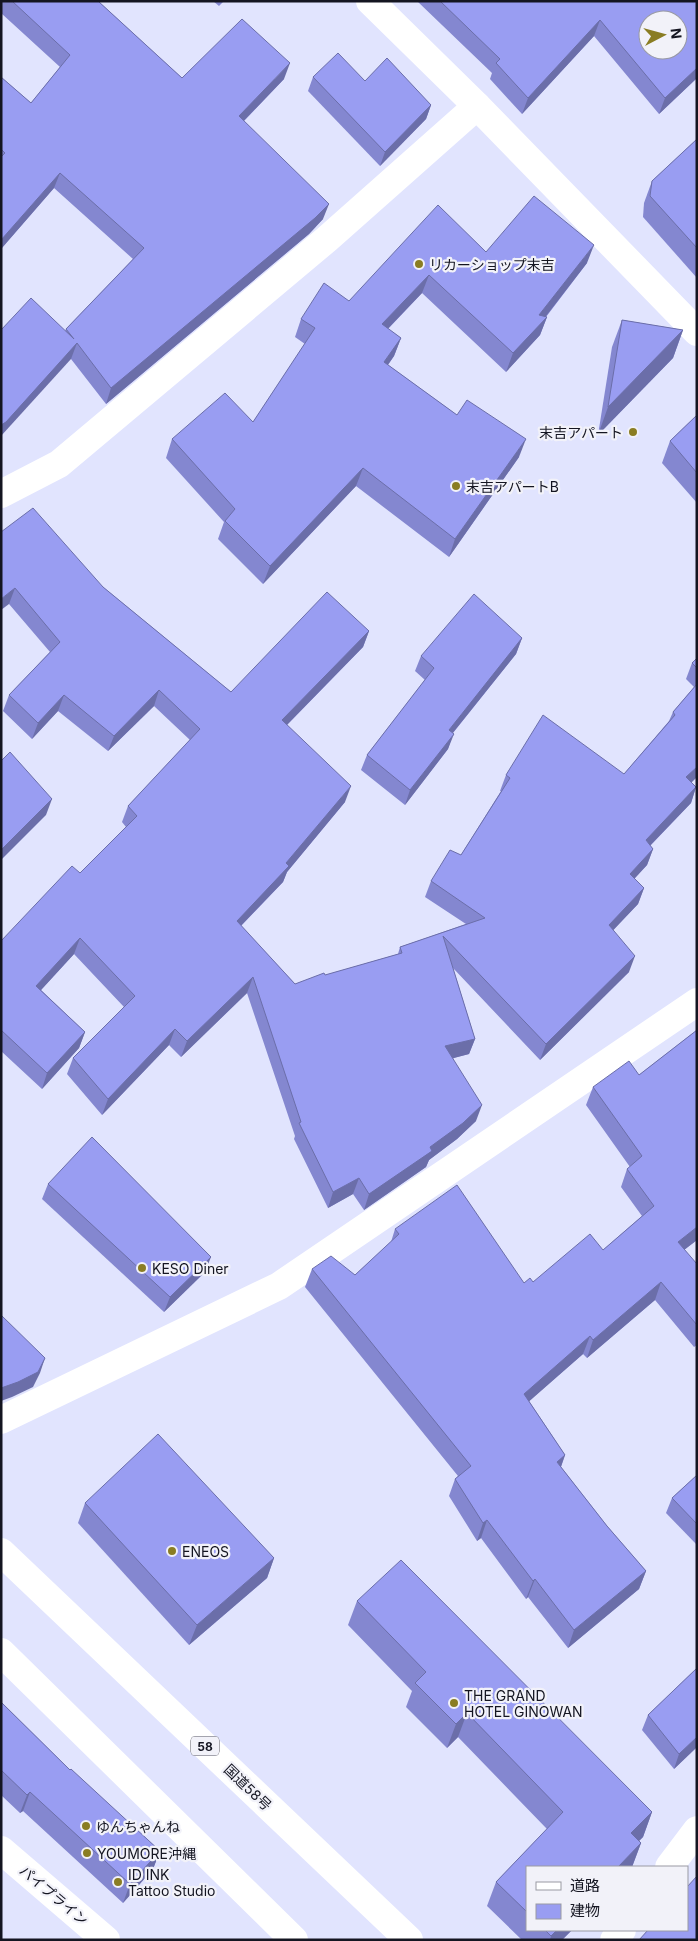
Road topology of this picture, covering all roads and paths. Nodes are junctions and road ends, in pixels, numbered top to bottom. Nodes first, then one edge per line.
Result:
1 (370, 1) edge
2 (477, 106) junction
3 (697, 332) edge
4 (1, 494) edge
5 (697, 1002) edge
6 (1, 1420) edge
7 (1, 1552) edge
8 (1, 1652) edge
9 (697, 1830) edge
10 (1, 1850) edge
11 (669, 1866) edge
12 (106, 1940) edge
13 (294, 1940) edge
14 (409, 1940) edge

1 - 2 main road
2 - 3 main road
2 - 4 main road
5 - 6 main road
7 - 14 main road, 国道58号 / 58
8 - 13 main road
9 - 11 main road
10 - 12 main road, パイプライン

